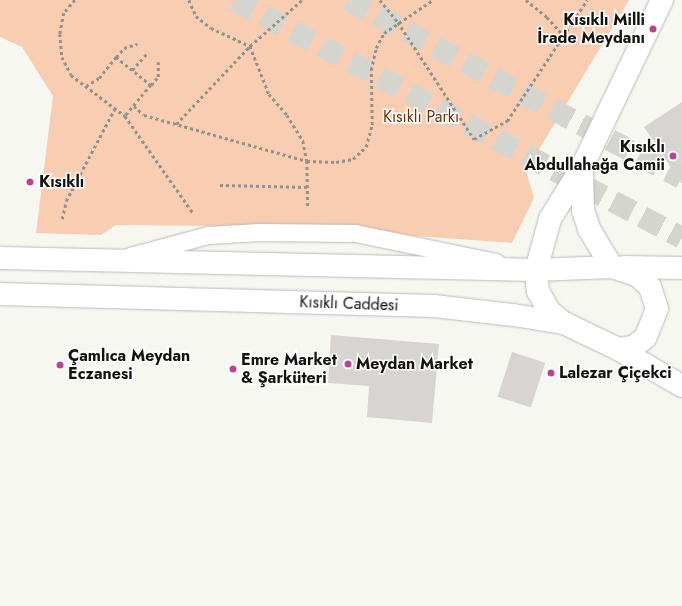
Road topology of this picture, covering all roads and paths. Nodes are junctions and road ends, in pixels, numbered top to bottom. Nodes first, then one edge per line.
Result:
1 (75, 0) edge
2 (190, 0) edge
3 (302, 0) edge
4 (380, 0) edge
5 (433, 0) edge
6 (526, 0) edge
7 (587, 0) edge
8 (662, 0) edge
9 (398, 22) junction
10 (564, 37) junction
11 (138, 44) dead end
12 (250, 46) junction
13 (148, 52) dead end
14 (116, 57) junction
15 (158, 62) dead end
16 (132, 70) junction
17 (151, 85) junction
18 (86, 86) junction
19 (134, 106) junction
20 (115, 108) junction
21 (125, 116) junction
22 (176, 124) junction
23 (307, 161) junction
24 (582, 167) junction
25 (220, 185) dead end
26 (308, 186) junction
27 (194, 214) dead end
28 (308, 216) dead end
29 (62, 219) dead end
30 (0, 258) edge
31 (104, 263) junction
32 (612, 267) junction
33 (682, 268) edge
34 (536, 270) junction
35 (0, 294) edge
36 (564, 323) junction
37 (618, 349) junction
38 (682, 386) edge

1 - 18 path
2 - 12 path
3 - 12 path
4 - 9 path
5 - 9 path
6 - 10 path
7 - 10 path
8 - 24 main road
9 - 10 path
9 - 23 path
11 - 14 path
12 - 22 path
12 - 23 path
13 - 16 path
14 - 16 path
14 - 18 path
15 - 17 path
16 - 17 path
17 - 19 path
18 - 20 path
19 - 21 path
19 - 22 path
20 - 21 path
20 - 29 path
21 - 27 path
22 - 23 path
23 - 26 path
24 - 32 main road
24 - 34 main road
25 - 26 path
26 - 28 path
30 - 31 main road
31 - 34 main road
31 - 34 lane
32 - 33 main road
32 - 34 main road
32 - 37 main road
34 - 36 main road
35 - 36 main road, Kısıklı Caddesi
36 - 37 main road, Kısıklı Caddesi
37 - 38 main road, Kısıklı Caddesi

